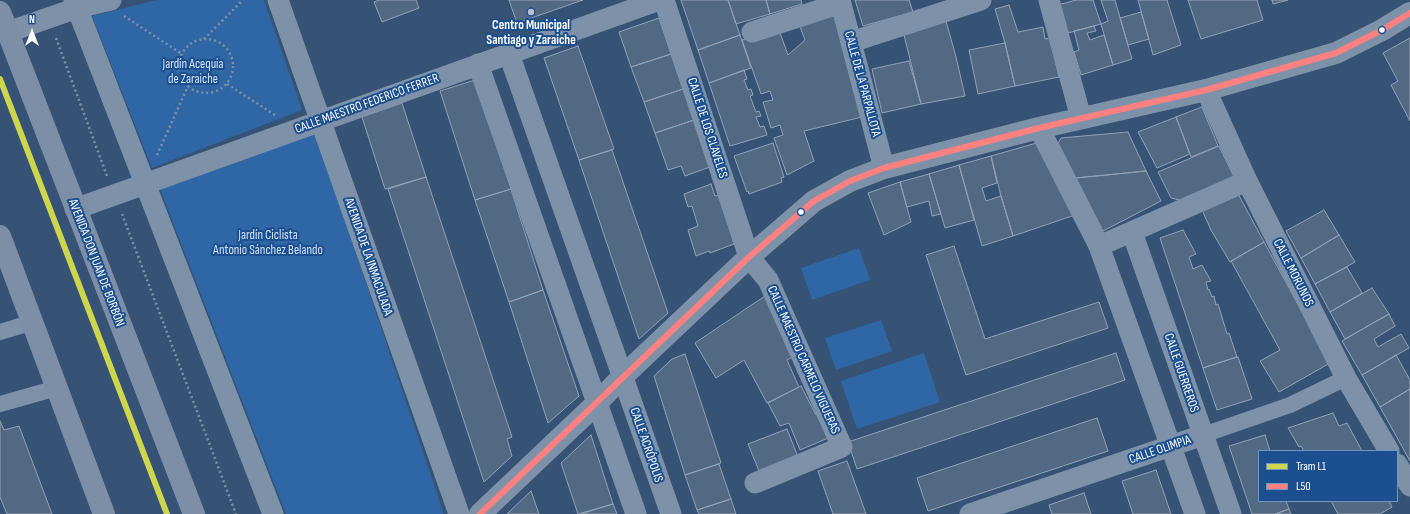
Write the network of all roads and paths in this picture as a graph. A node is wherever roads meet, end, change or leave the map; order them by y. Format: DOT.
graph roads {
  1 [pos="243,0"];
  2 [pos="278,0"];
  3 [pos="659,0"];
  4 [pos="664,0"];
  5 [pos="981,0"];
  6 [pos="1049,0"];
  7 [pos="107,1"];
  8 [pos="840,1"];
  9 [pos="76,4"];
  10 [pos="0,12"];
  11 [pos="1410,13"];
  12 [pos="49,18"];
  13 [pos="8,32"];
  14 [pos="752,32"];
  15 [pos="204,39"];
  16 [pos="851,42"];
  17 [pos="182,54"];
  18 [pos="509,54"];
  19 [pos="478,64"];
  20 [pos="226,84"];
  21 [pos="188,86"];
  22 [pos="1206,90"];
  23 [pos="1081,118"];
  24 [pos="320,121"];
  25 [pos="1039,128"];
  26 [pos="297,129"];
  27 [pos="884,168"];
  28 [pos="1247,181"];
  29 [pos="145,184"];
  30 [pos="114,195"];
  31 [pos="75,209"];
  32 [pos="1132,232"];
  33 [pos="0,236"];
  34 [pos="1099,246"];
  35 [pos="749,257"];
  36 [pos="33,322"];
  37 [pos="0,332"];
  38 [pos="622,377"];
  39 [pos="1346,378"];
  40 [pos="57,388"];
  41 [pos="597,403"];
  42 [pos="0,404"];
  43 [pos="1203,435"];
  44 [pos="1171,446"];
  45 [pos="1388,450"];
  46 [pos="1398,466"];
  47 [pos="755,483"];
  48 [pos="1410,486"];
  49 [pos="1022,506"];
  50 [pos="104,514"];
  51 [pos="194,514"];
  52 [pos="236,514"];
  53 [pos="273,514"];
  54 [pos="459,514"];
  55 [pos="480,514"];
  56 [pos="636,514"];
  57 [pos="670,514"];
  58 [pos="970,514"];
  59 [pos="1195,514"];
  60 [pos="1231,514"];
  1 -- 15 [label="path"];
  2 -- 24 [label="street, AVENIDA DE LA INMACULADA"];
  3 -- 18 [label="street, CALLE MAESTRO FEDERICO FERRER"];
  4 -- 35 [label="street, CALLE DE LOS CLAVELES"];
  5 -- 16 [label="street"];
  6 -- 23 [label="street"];
  7 -- 9 [label="street"];
  7 -- 17 [label="path"];
  8 -- 14 [label="street"];
  8 -- 16 [label="street, CALLE DE LA PARPALLOTA"];
  9 -- 12 [label="street"];
  9 -- 29 [label="street"];
  10 -- 13 [label="main road, AVENIDA DON JUAN DE BORBÓN"];
  11 -- 22 [label="street"];
  12 -- 13 [label="street"];
  12 -- 30 [label="path"];
  13 -- 31 [label="main road, AVENIDA DON JUAN DE BORBÓN"];
  15 -- 17 [label="path"];
  15 -- 20 [label="path"];
  16 -- 27 [label="street, CALLE DE LA PARPALLOTA"];
  17 -- 21 [label="path"];
  18 -- 19 [label="street, CALLE MAESTRO FEDERICO FERRER"];
  18 -- 38 [label="street, CALLE ACRÓPOLIS"];
  19 -- 24 [label="street, CALLE MAESTRO FEDERICO FERRER"];
  19 -- 41 [label="street"];
  20 -- 21 [label="path"];
  20 -- 26 [label="path"];
  21 -- 29 [label="path"];
  22 -- 23 [label="street"];
  22 -- 28 [label="street, CALLE MORUNOS"];
  23 -- 25 [label="street"];
  24 -- 26 [label="street, CALLE MAESTRO FEDERICO FERRER"];
  24 -- 54 [label="street, AVENIDA DE LA INMACULADA"];
  25 -- 27 [label="street"];
  25 -- 34 [label="street"];
  26 -- 29 [label="street, CALLE MAESTRO FEDERICO FERRER"];
  27 -- 35 [label="street"];
  28 -- 32 [label="street"];
  28 -- 39 [label="street, CALLE MORUNOS"];
  29 -- 30 [label="street, CALLE MAESTRO FEDERICO FERRER"];
  29 -- 53 [label="street"];
  30 -- 31 [label="street, CALLE MAESTRO FEDERICO FERRER"];
  30 -- 52 [label="path"];
  31 -- 51 [label="main road, AVENIDA DON JUAN DE BORBÓN"];
  32 -- 34 [label="street"];
  32 -- 43 [label="street, CALLE GUERREROS"];
  33 -- 36 [label="main road"];
  34 -- 44 [label="street"];
  35 -- 38 [label="street"];
  35 -- 47 [label="street, CALLE MAESTRO CARMELO VIGUERAS"];
  36 -- 37 [label="street"];
  36 -- 40 [label="main road"];
  38 -- 41 [label="street"];
  38 -- 57 [label="street, CALLE ACRÓPOLIS"];
  39 -- 43 [label="street, CALLE OLIMPIA"];
  39 -- 45 [label="street, CALLE MORUNOS"];
  40 -- 42 [label="street"];
  40 -- 50 [label="main road"];
  41 -- 55 [label="street"];
  41 -- 56 [label="street"];
  43 -- 44 [label="street, CALLE OLIMPIA"];
  43 -- 60 [label="street, CALLE GUERREROS"];
  44 -- 49 [label="street, CALLE OLIMPIA"];
  44 -- 59 [label="street"];
  46 -- 48 [label="street"];
  49 -- 58 [label="street, CALLE OLIMPIA"];
}
